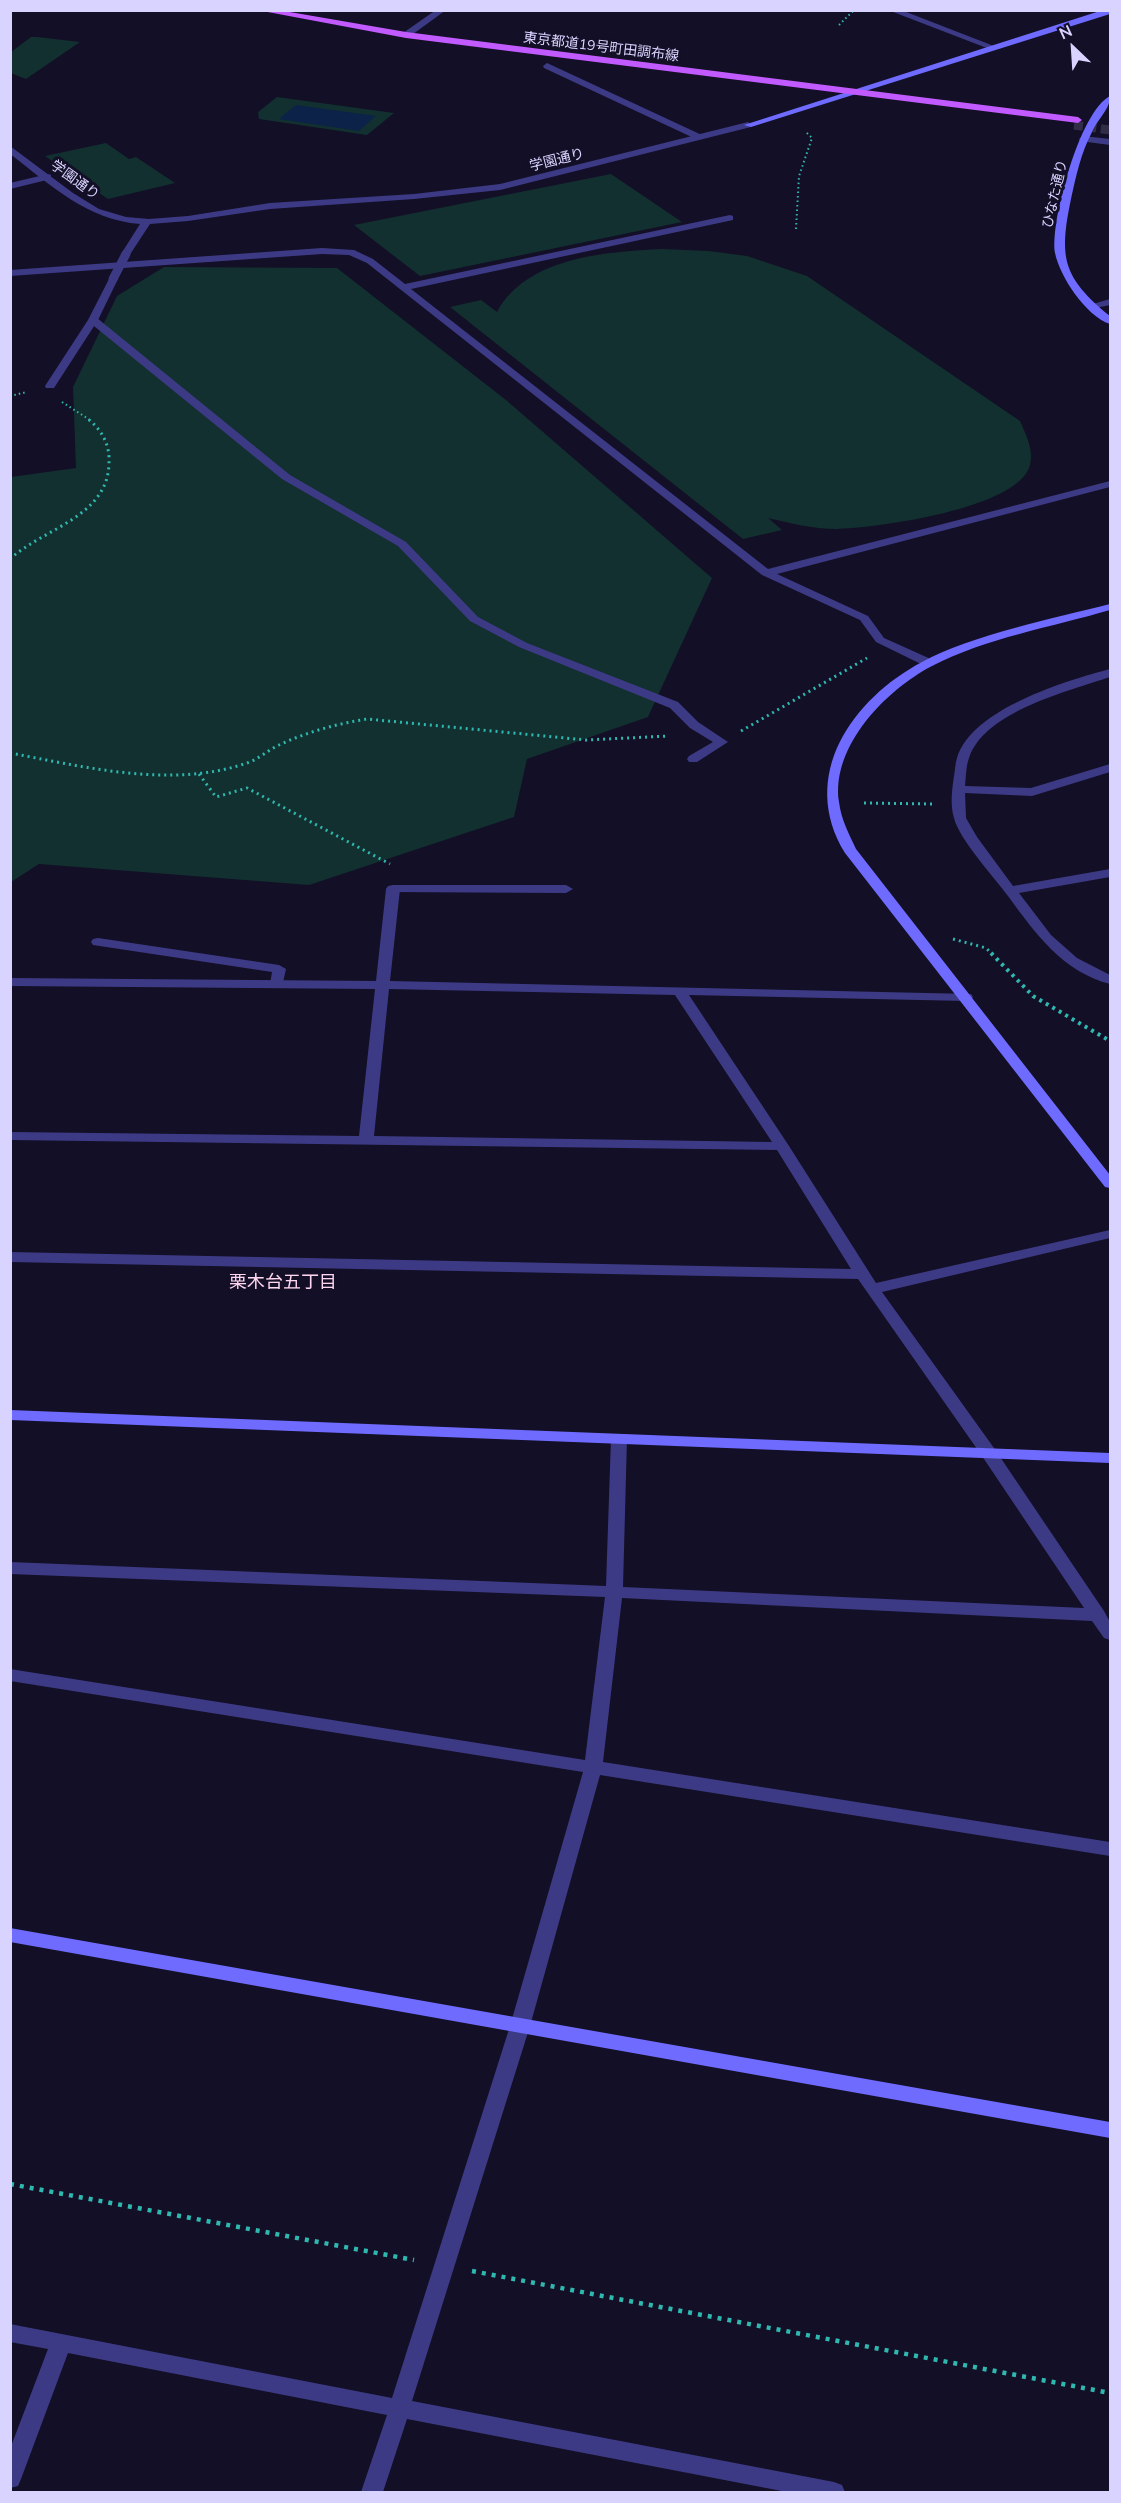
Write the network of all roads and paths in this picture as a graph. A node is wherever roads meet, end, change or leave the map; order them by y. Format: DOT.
graph roads {
  1 [pos="261,10"];
  2 [pos="442,10"];
  3 [pos="854,10"];
  4 [pos="892,10"];
  5 [pos="1110,11"];
  6 [pos="840,23"];
  7 [pos="406,35"];
  8 [pos="995,48"];
  9 [pos="547,66"];
  10 [pos="855,92"];
  11 [pos="1110,99"];
  12 [pos="788,114"];
  13 [pos="1076,123"];
  14 [pos="701,138"];
  15 [pos="1083,139"];
  16 [pos="1110,142"];
  17 [pos="10,149"];
  18 [pos="48,177"];
  19 [pos="10,186"];
  20 [pos="730,218"];
  21 [pos="147,221"];
  22 [pos="796,229"];
  23 [pos="10,273"];
  24 [pos="405,287"];
  25 [pos="1110,302"];
  26 [pos="1091,306"];
  27 [pos="93,320"];
  28 [pos="1110,321"];
  29 [pos="50,386"];
  30 [pos="1110,484"];
  31 [pos="10,560"];
  32 [pos="766,573"];
  33 [pos="1110,608"];
  34 [pos="867,658"];
  35 [pos="929,663"];
  36 [pos="1110,674"];
  37 [pos="717,738"];
  38 [pos="10,753"];
  39 [pos="693,759"];
  40 [pos="1110,768"];
  41 [pos="199,774"];
  42 [pos="958,789"];
  43 [pos="864,803"];
  44 [pos="959,805"];
  45 [pos="1110,873"];
  46 [pos="393,889"];
  47 [pos="566,889"];
  48 [pos="1011,890"];
  49 [pos="954,939"];
  50 [pos="98,942"];
  51 [pos="1110,980"];
  52 [pos="10,982"];
  53 [pos="277,984"];
  54 [pos="382,985"];
  55 [pos="679,991"];
  56 [pos="966,997"];
  57 [pos="1110,1041"];
  58 [pos="10,1136"];
  59 [pos="366,1141"];
  60 [pos="782,1146"];
  61 [pos="1110,1184"];
  62 [pos="1110,1234"];
  63 [pos="10,1257"];
  64 [pos="862,1274"];
  65 [pos="873,1288"];
  66 [pos="10,1415"];
  67 [pos="619,1438"];
  68 [pos="988,1452"];
  69 [pos="1110,1458"];
  70 [pos="10,1568"];
  71 [pos="614,1592"];
  72 [pos="1098,1615"];
  73 [pos="1110,1634"];
  74 [pos="10,1675"];
  75 [pos="593,1769"];
  76 [pos="1110,1849"];
  77 [pos="10,1935"];
  78 [pos="520,2026"];
  79 [pos="1110,2130"];
  80 [pos="10,2184"];
  81 [pos="446,2266"];
  82 [pos="10,2333"];
  83 [pos="61,2343"];
  84 [pos="1110,2392"];
  85 [pos="398,2408"];
  86 [pos="10,2479"];
  87 [pos="372,2493"];
  88 [pos="834,2493"];
  1 -- 7 [label="main road, 東京都道19号町田調布線"];
  2 -- 7 [label="street"];
  3 -- 6 [label="path"];
  4 -- 8 [label="street"];
  5 -- 8 [label="street, 学園通り"];
  7 -- 10 [label="main road, 東京都道19号町田調布線"];
  8 -- 10 [label="street, 学園通り"];
  9 -- 14 [label="street"];
  10 -- 12 [label="street, 学園通り"];
  10 -- 13 [label="main road, 東京都道19号町田調布線"];
  11 -- 15 [label="street, ひなた通り"];
  12 -- 14 [label="street, 学園通り"];
  12 -- 22 [label="path"];
  14 -- 21 [label="street, 学園通り"];
  15 -- 16 [label="street"];
  15 -- 26 [label="street, ひなた通り"];
  17 -- 18 [label="street, 学園通り"];
  18 -- 19 [label="street"];
  18 -- 21 [label="street, 学園通り"];
  20 -- 24 [label="street"];
  21 -- 27 [label="street, bridge"];
  23 -- 24 [label="street"];
  24 -- 32 [label="street"];
  25 -- 26 [label="street"];
  26 -- 28 [label="street, ひなた通り"];
  27 -- 29 [label="street"];
  27 -- 37 [label="street"];
  29 -- 31 [label="path"];
  30 -- 32 [label="street"];
  32 -- 35 [label="street"];
  33 -- 35 [label="street"];
  34 -- 37 [label="path"];
  35 -- 56 [label="street"];
  36 -- 42 [label="street"];
  37 -- 39 [label="street"];
  37 -- 41 [label="path"];
  38 -- 41 [label="path"];
  40 -- 42 [label="street"];
  41 -- 46 [label="path"];
  42 -- 44 [label="street"];
  43 -- 44 [label="path"];
  44 -- 48 [label="street"];
  45 -- 48 [label="street"];
  46 -- 47 [label="street"];
  46 -- 54 [label="street"];
  48 -- 51 [label="street"];
  49 -- 57 [label="path"];
  50 -- 53 [label="street"];
  52 -- 53 [label="street"];
  53 -- 54 [label="street"];
  54 -- 55 [label="street"];
  54 -- 59 [label="street"];
  55 -- 56 [label="street"];
  55 -- 60 [label="street"];
  56 -- 61 [label="street"];
  58 -- 59 [label="street"];
  59 -- 60 [label="street"];
  60 -- 64 [label="street"];
  62 -- 65 [label="street"];
  63 -- 64 [label="street"];
  64 -- 65 [label="street"];
  65 -- 68 [label="street"];
  66 -- 67 [label="street"];
  67 -- 68 [label="street"];
  67 -- 71 [label="street"];
  68 -- 69 [label="street"];
  68 -- 72 [label="street"];
  70 -- 71 [label="street"];
  71 -- 72 [label="street"];
  71 -- 75 [label="street"];
  72 -- 73 [label="street"];
  74 -- 75 [label="street"];
  75 -- 76 [label="street"];
  75 -- 78 [label="street"];
  77 -- 78 [label="street"];
  78 -- 79 [label="street"];
  78 -- 81 [label="street"];
  80 -- 81 [label="path"];
  81 -- 84 [label="path"];
  81 -- 85 [label="street"];
  82 -- 83 [label="street"];
  83 -- 85 [label="street"];
  83 -- 86 [label="street"];
  85 -- 87 [label="street"];
  85 -- 88 [label="street"];
}
